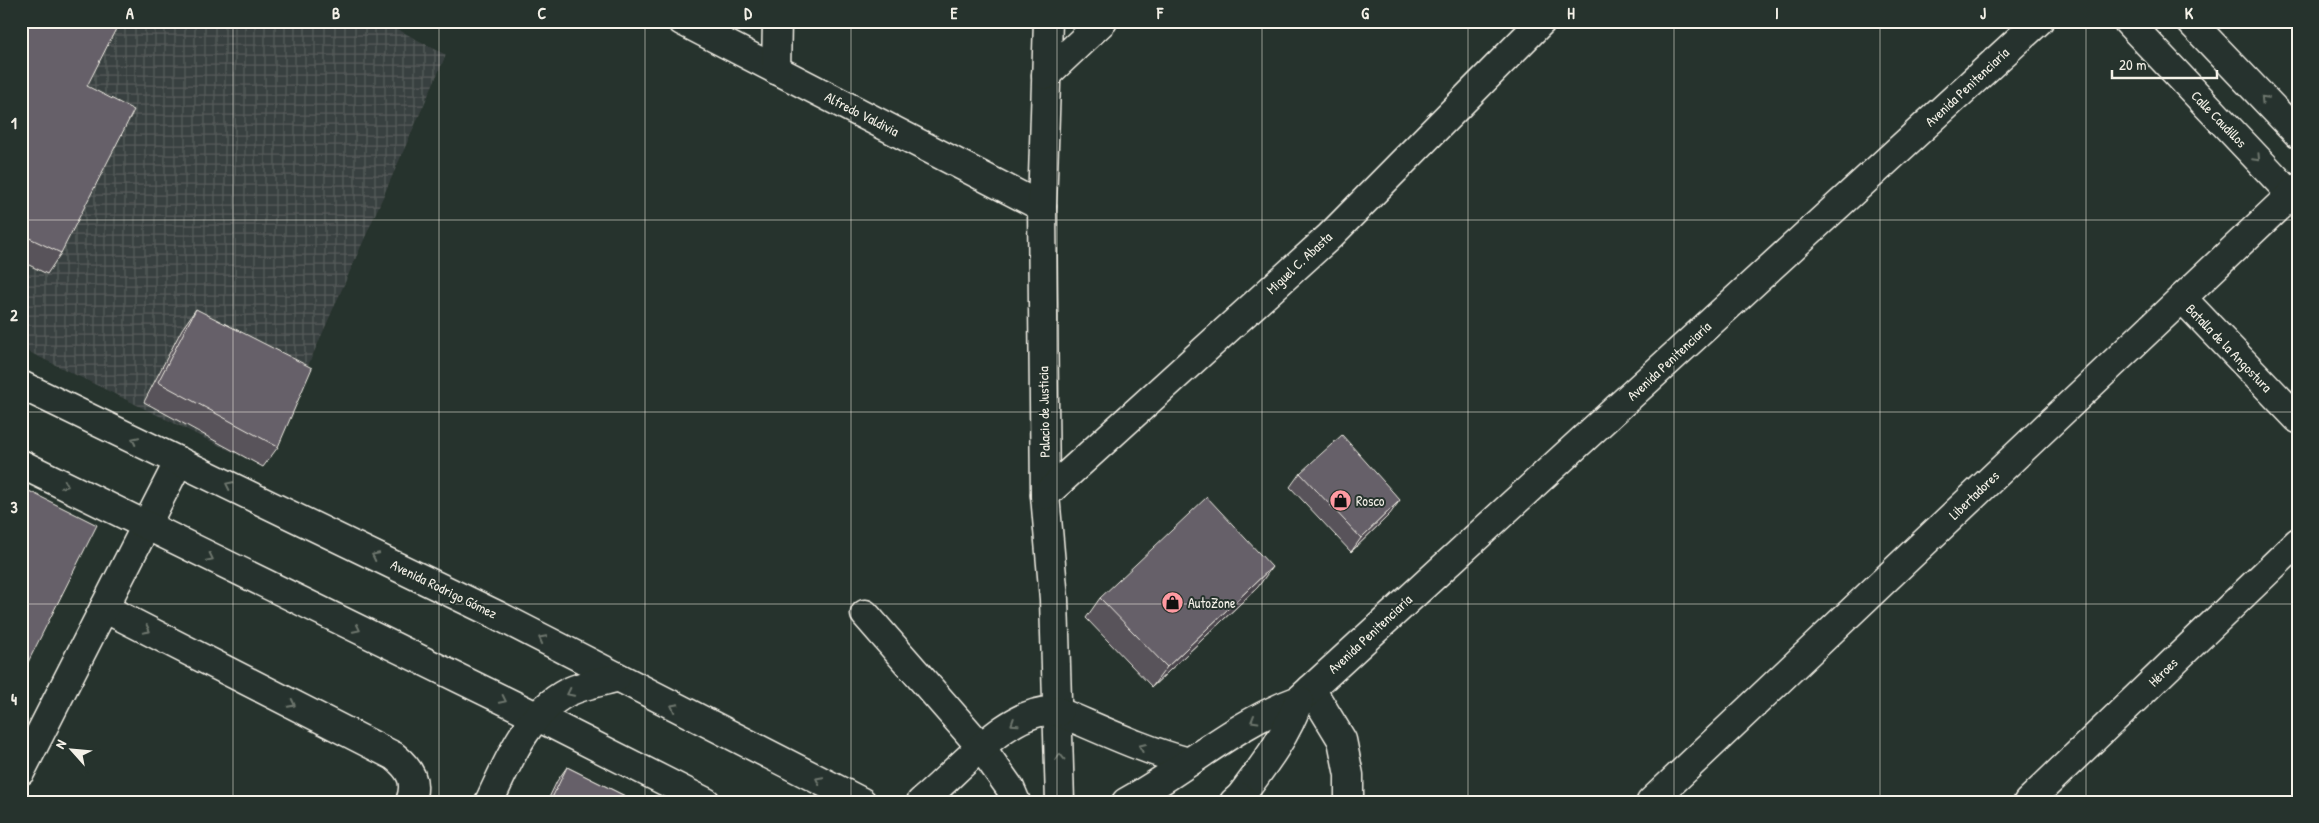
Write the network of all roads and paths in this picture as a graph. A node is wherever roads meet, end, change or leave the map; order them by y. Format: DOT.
graph roads {
  1 [pos="682,21"];
  2 [pos="777,21"];
  3 [pos="1048,21"];
  4 [pos="1103,21"];
  5 [pos="1542,21"];
  6 [pos="2039,21"];
  7 [pos="2126,21"];
  8 [pos="2190,21"];
  9 [pos="776,70"];
  10 [pos="1046,75"];
  11 [pos="2298,134"];
  12 [pos="2294,191"];
  13 [pos="1042,207"];
  14 [pos="2182,298"];
  15 [pos="21,385"];
  16 [pos="2298,419"];
  17 [pos="179,461"];
  18 [pos="21,464"];
  19 [pos="1045,495"];
  20 [pos="146,526"];
  21 [pos="2298,542"];
  22 [pos="104,608"];
  23 [pos="865,614"];
  24 [pos="616,678"];
  25 [pos="1305,694"];
  26 [pos="1059,712"];
  27 [pos="536,716"];
  28 [pos="981,747"];
  29 [pos="1189,762"];
  30 [pos="21,771"];
  31 [pos="1238,800"];
  32 [pos="410,802"];
  33 [pos="489,802"];
  34 [pos="706,802"];
  35 [pos="862,802"];
  36 [pos="921,802"];
  37 [pos="1016,802"];
  38 [pos="1060,802"];
  39 [pos="1126,802"];
  40 [pos="1349,802"];
  41 [pos="1651,802"];
  42 [pos="2028,802"];
  1 -- 9 [label="street, Alfredo Valdivia"];
  2 -- 9 [label="street"];
  3 -- 10 [label="street, Palacio de Justicia"];
  4 -- 10 [label="street"];
  5 -- 19 [label="street, Miguel C. Abasta"];
  6 -- 25 [label="street, Avenida Penitenciaría"];
  7 -- 12 [label="street, Calle Caudillos, one-way"];
  11 -- 8 [label="street, one-way"];
  9 -- 13 [label="street, Alfredo Valdivia"];
  10 -- 13 [label="street, Palacio de Justicia"];
  12 -- 14 [label="street, Libertadores"];
  13 -- 19 [label="street, Palacio de Justicia"];
  14 -- 16 [label="street, Batalla de la Angostura"];
  14 -- 41 [label="street, Libertadores"];
  17 -- 15 [label="street, Avenida Rodrigo Gómez, one-way"];
  17 -- 20 [label="street"];
  24 -- 17 [label="street, Avenida Rodrigo Gómez, one-way"];
  18 -- 20 [label="street, one-way"];
  19 -- 26 [label="street, Palacio de Justicia"];
  20 -- 22 [label="street"];
  20 -- 27 [label="street, one-way"];
  21 -- 42 [label="street, Héroes"];
  22 -- 30 [label="street"];
  22 -- 32 [label="street, one-way"];
  23 -- 28 [label="street"];
  24 -- 27 [label="street, one-way"];
  35 -- 24 [label="street, Avenida Rodrigo Gómez, one-way"];
  25 -- 29 [label="street, Avenida Penitenciaría, one-way"];
  25 -- 31 [label="street, Avenida Penitenciaría"];
  25 -- 40 [label="street"];
  26 -- 28 [label="street, one-way"];
  29 -- 26 [label="street, one-way"];
  38 -- 26 [label="street, Palacio de Justicia, one-way"];
  27 -- 33 [label="street"];
  27 -- 34 [label="street"];
  28 -- 36 [label="street"];
  28 -- 37 [label="street"];
  29 -- 39 [label="street, Avenida Penitenciaría"];
}
